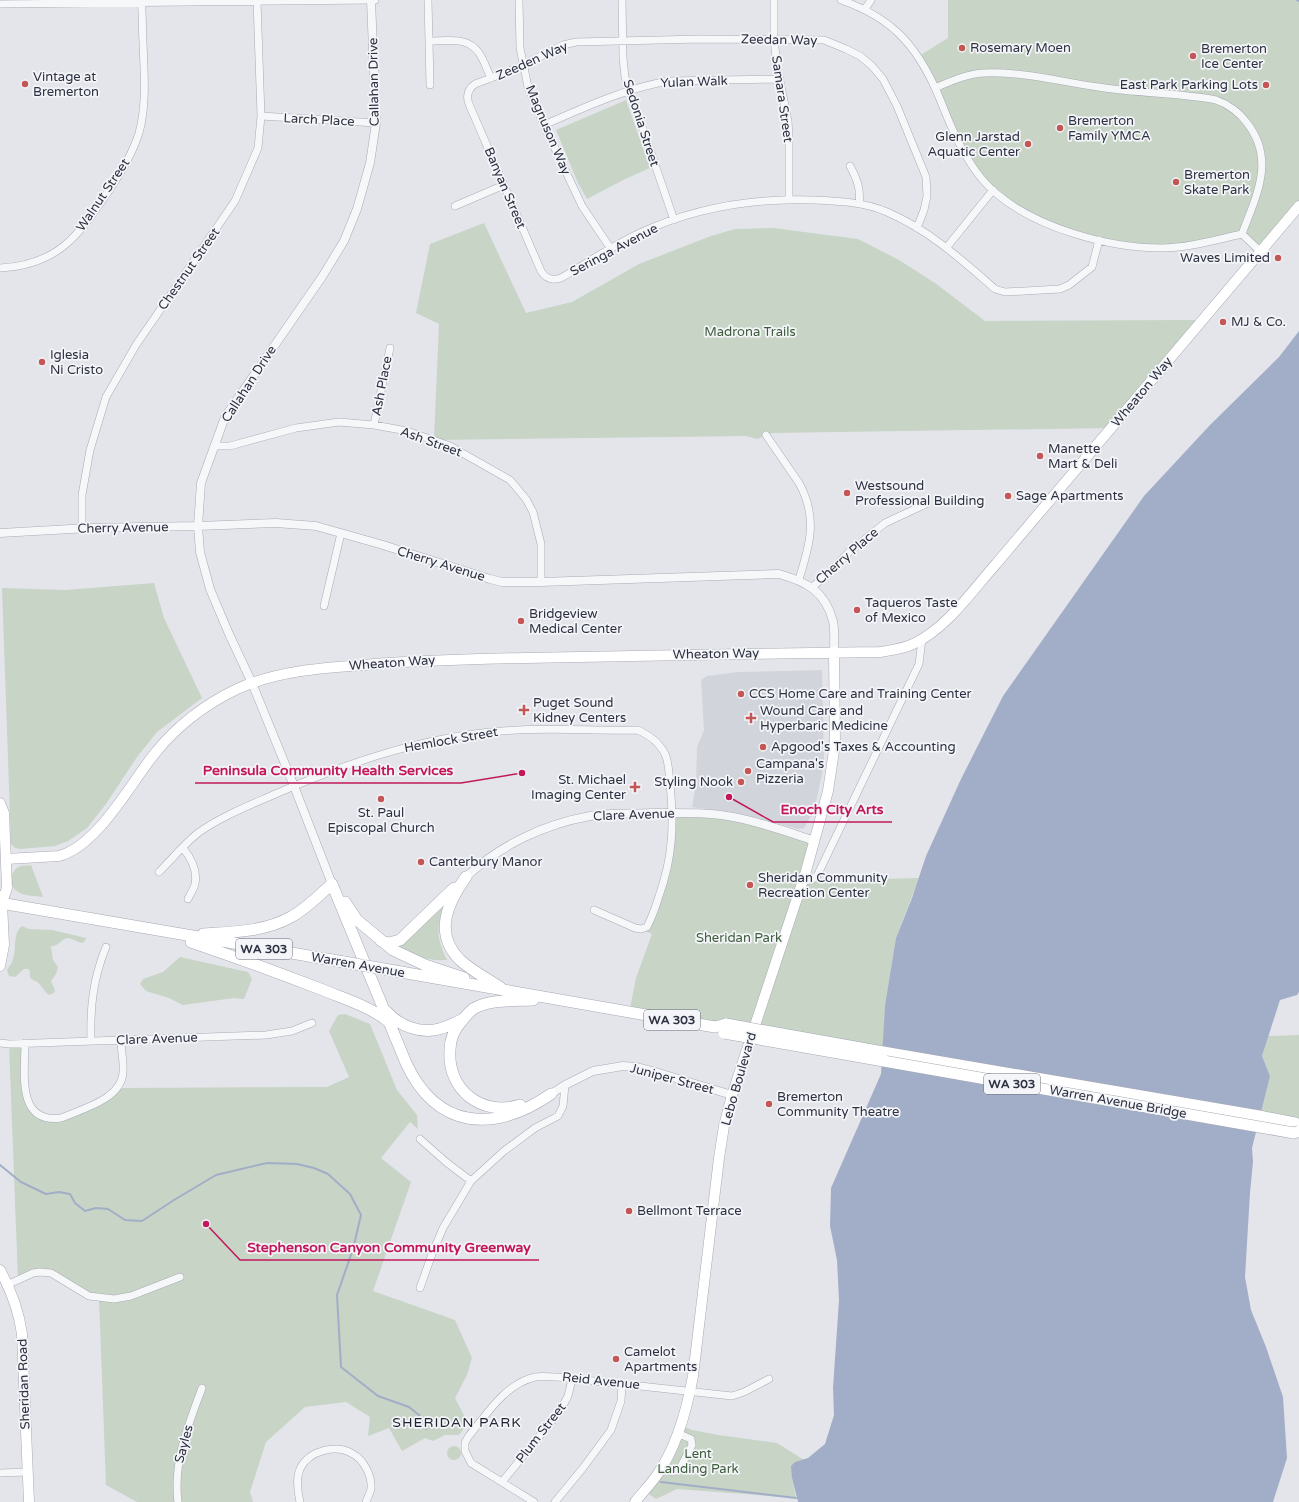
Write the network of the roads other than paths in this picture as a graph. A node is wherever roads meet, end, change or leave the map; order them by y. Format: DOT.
graph roads {
  1 [pos="371,0"];
  2 [pos="375,0"];
  3 [pos="428,0"];
  4 [pos="519,0"];
  5 [pos="622,0"];
  6 [pos="774,0"];
  7 [pos="841,0"];
  8 [pos="871,0"];
  9 [pos="142,1"];
  10 [pos="257,1"];
  11 [pos="0,4"];
  12 [pos="865,9"];
  13 [pos="774,39"];
  14 [pos="623,41"];
  15 [pos="429,42"];
  16 [pos="523,64"];
  17 [pos="491,78"];
  18 [pos="779,79"];
  19 [pos="430,85"];
  20 [pos="935,88"];
  21 [pos="630,90"];
  22 [pos="469,92"];
  23 [pos="261,116"];
  24 [pos="376,123"];
  25 [pos="544,125"];
  26 [pos="850,166"];
  27 [pos="504,186"];
  28 [pos="993,190"];
  29 [pos="789,199"];
  30 [pos="858,204"];
  31 [pos="455,206"];
  32 [pos="1299,206"];
  33 [pos="674,220"];
  34 [pos="917,228"];
  35 [pos="1242,234"];
  36 [pos="1099,240"];
  37 [pos="947,247"];
  38 [pos="611,249"];
  39 [pos="1261,252"];
  40 [pos="0,268"];
  41 [pos="551,279"];
  42 [pos="390,348"];
  43 [pos="374,425"];
  44 [pos="766,435"];
  45 [pos="214,446"];
  46 [pos="926,504"];
  47 [pos="198,526"];
  48 [pos="82,529"];
  49 [pos="0,533"];
  50 [pos="341,533"];
  51 [pos="799,579"];
  52 [pos="541,582"];
  53 [pos="812,587"];
  54 [pos="324,606"];
  55 [pos="922,639"];
  56 [pos="834,652"];
  57 [pos="252,683"];
  58 [pos="294,786"];
  59 [pos="0,803"];
  60 [pos="673,813"];
  61 [pos="815,841"];
  62 [pos="183,848"];
  63 [pos="6,859"];
  64 [pos="159,872"];
  65 [pos="466,876"];
  66 [pos="803,881"];
  67 [pos="332,884"];
  68 [pos="188,899"];
  69 [pos="1,900"];
  70 [pos="594,910"];
  71 [pos="154,929"];
  72 [pos="185,935"];
  73 [pos="381,941"];
  74 [pos="106,947"];
  75 [pos="0,966"];
  76 [pos="505,990"];
  77 [pos="549,999"];
  78 [pos="383,1007"];
  79 [pos="463,1019"];
  80 [pos="312,1022"];
  81 [pos="390,1024"];
  82 [pos="725,1029"];
  83 [pos="91,1041"];
  84 [pos="121,1041"];
  85 [pos="0,1043"];
  86 [pos="25,1043"];
  87 [pos="565,1085"];
  88 [pos="550,1094"];
  89 [pos="732,1095"];
  90 [pos="1299,1125"];
  91 [pos="1299,1131"];
  92 [pos="420,1139"];
  93 [pos="471,1181"];
  94 [pos="0,1270"];
  95 [pos="180,1277"];
  96 [pos="7,1285"];
  97 [pos="420,1288"];
  98 [pos="769,1378"];
  99 [pos="572,1379"];
  100 [pos="622,1384"];
  101 [pos="202,1388"];
  102 [pos="690,1390"];
  103 [pos="677,1433"];
  104 [pos="662,1466"];
  105 [pos="27,1472"];
  106 [pos="0,1473"];
  107 [pos="502,1482"];
  108 [pos="29,1502"];
  109 [pos="178,1502"];
  110 [pos="300,1502"];
  111 [pos="366,1502"];
  112 [pos="534,1502"];
  113 [pos="555,1502"];
  114 [pos="635,1502"];
  1 -- 2 [label="street"];
  1 -- 10 [label="street"];
  1 -- 24 [label="street, Callahan Drive"];
  3 -- 15 [label="street"];
  4 -- 16 [label="street, Magnuson Way"];
  5 -- 14 [label="street, Sedonia Street"];
  6 -- 13 [label="street, Samara Street"];
  7 -- 12 [label="street"];
  8 -- 12 [label="street"];
  9 -- 10 [label="street"];
  9 -- 11 [label="street"];
  9 -- 40 [label="street, Walnut Street"];
  10 -- 23 [label="street, Chestnut Street"];
  12 -- 20 [label="street"];
  13 -- 14 [label="street, Zeedan Way"];
  13 -- 18 [label="street, Samara Street"];
  13 -- 34 [label="street, Zeedan Way"];
  14 -- 16 [label="street, Zeeden Way"];
  14 -- 21 [label="street, Sedonia Street"];
  15 -- 17 [label="street"];
  15 -- 19 [label="street"];
  16 -- 17 [label="street, Zeeden Way"];
  16 -- 25 [label="street, Magnuson Way"];
  17 -- 22 [label="street, Zeeden Way"];
  18 -- 21 [label="street, Yulan Walk"];
  18 -- 29 [label="street, Samara Street"];
  20 -- 28 [label="street"];
  20 -- 35 [label="street"];
  21 -- 25 [label="street, Yulan Walk"];
  21 -- 33 [label="street, Sedonia Street"];
  22 -- 27 [label="street, Banyan Street"];
  23 -- 24 [label="street, Larch Place"];
  23 -- 48 [label="street, Chestnut Street"];
  24 -- 45 [label="street, Callahan Drive"];
  25 -- 38 [label="street, Magnuson Way"];
  26 -- 30 [label="street"];
  27 -- 31 [label="street"];
  27 -- 41 [label="street, Banyan Street"];
  28 -- 36 [label="street"];
  28 -- 37 [label="street"];
  29 -- 30 [label="street, Seringa Avenue"];
  29 -- 33 [label="street, Seringa Avenue"];
  30 -- 34 [label="street, Seringa Avenue"];
  32 -- 39 [label="main road, Wheaton Way"];
  33 -- 38 [label="street, Seringa Avenue"];
  34 -- 37 [label="street, Seringa Avenue"];
  35 -- 36 [label="street"];
  35 -- 39 [label="street"];
  36 -- 37 [label="street, Seringa Avenue"];
  38 -- 41 [label="street, Seringa Avenue"];
  39 -- 55 [label="main road, Wheaton Way"];
  42 -- 43 [label="street, Ash Place"];
  43 -- 45 [label="street, Ash Street"];
  43 -- 52 [label="street, Ash Street"];
  44 -- 51 [label="street"];
  45 -- 47 [label="street, Callahan Drive"];
  46 -- 53 [label="street, Cherry Place"];
  47 -- 48 [label="street, Cherry Avenue"];
  47 -- 50 [label="street, Cherry Avenue"];
  47 -- 57 [label="street, Callahan Drive"];
  48 -- 49 [label="street, Cherry Avenue"];
  50 -- 52 [label="street, Cherry Avenue"];
  50 -- 54 [label="street"];
  51 -- 52 [label="street, Cherry Avenue"];
  51 -- 53 [label="street, Cherry Avenue"];
  53 -- 56 [label="street, Cherry Avenue"];
  55 -- 56 [label="main road, Wheaton Way"];
  55 -- 66 [label="street"];
  56 -- 57 [label="main road, Wheaton Way"];
  56 -- 61 [label="main road, Lebo Boulevard"];
  57 -- 58 [label="street, Callahan Drive"];
  57 -- 63 [label="main road, Wheaton Way"];
  58 -- 60 [label="street, Hemlock Street"];
  58 -- 62 [label="street, Hemlock Street"];
  58 -- 67 [label="street, Callahan Drive"];
  59 -- 63 [label="main road"];
  60 -- 61 [label="street, Clare Avenue"];
  60 -- 65 [label="street, Clare Avenue"];
  60 -- 70 [label="street"];
  61 -- 66 [label="main road, Lebo Boulevard"];
  62 -- 64 [label="street, Hemlock Street"];
  62 -- 68 [label="street"];
  63 -- 69 [label="main road"];
  65 -- 73 [label="main road"];
  65 -- 76 [label="main road"];
  66 -- 89 [label="main road, Lebo Boulevard"];
  67 -- 72 [label="main road"];
  67 -- 73 [label="main road"];
  67 -- 78 [label="main road"];
  69 -- 71 [label="main road, Warren Avenue / WA 303"];
  69 -- 75 [label="main road"];
  71 -- 72 [label="main road, Warren Avenue / WA 303"];
  71 -- 81 [label="main road"];
  72 -- 76 [label="main road, Warren Avenue / WA 303, bridge"];
  73 -- 76 [label="main road"];
  74 -- 83 [label="street"];
  76 -- 77 [label="main road, Warren Avenue / WA 303"];
  77 -- 79 [label="main road"];
  77 -- 82 [label="main road, Warren Avenue / WA 303"];
  78 -- 79 [label="main road"];
  78 -- 81 [label="main road"];
  79 -- 88 [label="main road"];
  80 -- 84 [label="street, Clare Avenue"];
  81 -- 88 [label="main road"];
  82 -- 90 [label="main road, Warren Avenue Bridge / WA 303, bridge"];
  82 -- 91 [label="main road, Warren Avenue Bridge / WA 303, bridge"];
  83 -- 84 [label="street, Clare Avenue"];
  83 -- 86 [label="street, Clare Avenue"];
  84 -- 86 [label="street"];
  85 -- 86 [label="street, Clare Avenue"];
  87 -- 88 [label="street"];
  87 -- 89 [label="street, Juniper Street"];
  87 -- 93 [label="street"];
  89 -- 102 [label="main road, Lebo Boulevard"];
  92 -- 93 [label="street"];
  93 -- 97 [label="street"];
  94 -- 96 [label="main road, Sheridan Road"];
  95 -- 96 [label="street"];
  96 -- 105 [label="main road, Sheridan Road"];
  98 -- 102 [label="street, Reid Avenue"];
  99 -- 100 [label="street, Reid Avenue"];
  99 -- 107 [label="street, Plum Street"];
  99 -- 107 [label="street, Reid Avenue"];
  100 -- 102 [label="street, Reid Avenue"];
  100 -- 113 [label="street"];
  101 -- 109 [label="street, Sayles"];
  102 -- 103 [label="main road, Lebo Boulevard"];
  103 -- 104 [label="main road, Lebo Boulevard"];
  103 -- 104 [label="street"];
  104 -- 114 [label="main road, Lebo Boulevard"];
  105 -- 106 [label="street"];
  105 -- 108 [label="main road, Sheridan Road"];
  107 -- 112 [label="street"];
  110 -- 111 [label="street"];
}
